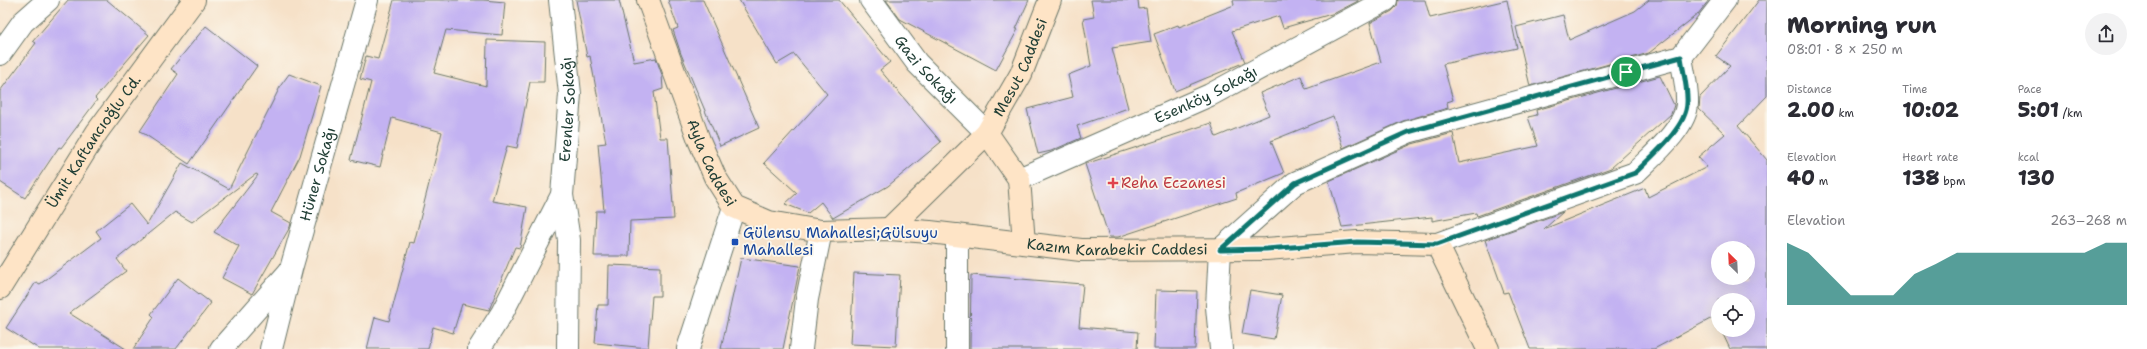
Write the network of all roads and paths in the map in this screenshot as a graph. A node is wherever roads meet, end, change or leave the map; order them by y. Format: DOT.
graph roads {
  1 [pos="48,0"];
  2 [pos="194,0"];
  3 [pos="367,0"];
  4 [pos="560,0"];
  5 [pos="648,0"];
  6 [pos="871,0"];
  7 [pos="1050,0"];
  8 [pos="1386,0"];
  9 [pos="1725,0"];
  10 [pos="0,54"];
  11 [pos="1681,57"];
  12 [pos="987,133"];
  13 [pos="1019,179"];
  14 [pos="562,195"];
  15 [pos="734,207"];
  16 [pos="889,229"];
  17 [pos="821,230"];
  18 [pos="958,235"];
  19 [pos="1024,243"];
  20 [pos="1437,244"];
  21 [pos="1220,250"];
  22 [pos="291,269"];
  23 [pos="0,288"];
  24 [pos="221,349"];
  25 [pos="272,349"];
  26 [pos="479,349"];
  27 [pos="568,349"];
  28 [pos="688,349"];
  29 [pos="801,349"];
  30 [pos="957,349"];
  31 [pos="1221,349"];
  32 [pos="1488,349"];
  1 -- 10 [label="street"];
  2 -- 23 [label="street, Ümit Kaftancıoğlu Cd."];
  3 -- 22 [label="street, Hüner Sokağı"];
  4 -- 14 [label="street, Erenler Sokağı"];
  5 -- 15 [label="street, Ayla Caddesi"];
  6 -- 12 [label="street, Gazi Sokağı"];
  7 -- 12 [label="street, Mesut Caddesi"];
  8 -- 13 [label="street, Esenköy Sokağı"];
  9 -- 11 [label="street"];
  11 -- 20 [label="street"];
  11 -- 21 [label="street"];
  12 -- 13 [label="street"];
  12 -- 16 [label="street, Mesut Caddesi"];
  13 -- 19 [label="street"];
  14 -- 26 [label="street, Erenler Sokağı"];
  14 -- 27 [label="street, Erenler Sokağı"];
  15 -- 17 [label="street, Kazım Karabekir Caddesi"];
  15 -- 28 [label="street, Ayla Caddesi"];
  16 -- 17 [label="street, Kazım Karabekir Caddesi"];
  16 -- 18 [label="street, Kazım Karabekir Caddesi"];
  17 -- 29 [label="street"];
  18 -- 19 [label="street, Kazım Karabekir Caddesi"];
  18 -- 30 [label="street"];
  19 -- 21 [label="street, Kazım Karabekir Caddesi"];
  20 -- 21 [label="street, Kazım Karabekir Caddesi"];
  20 -- 32 [label="street"];
  21 -- 31 [label="street"];
  22 -- 24 [label="street"];
  22 -- 25 [label="street, Hüner Sokağı"];
}
